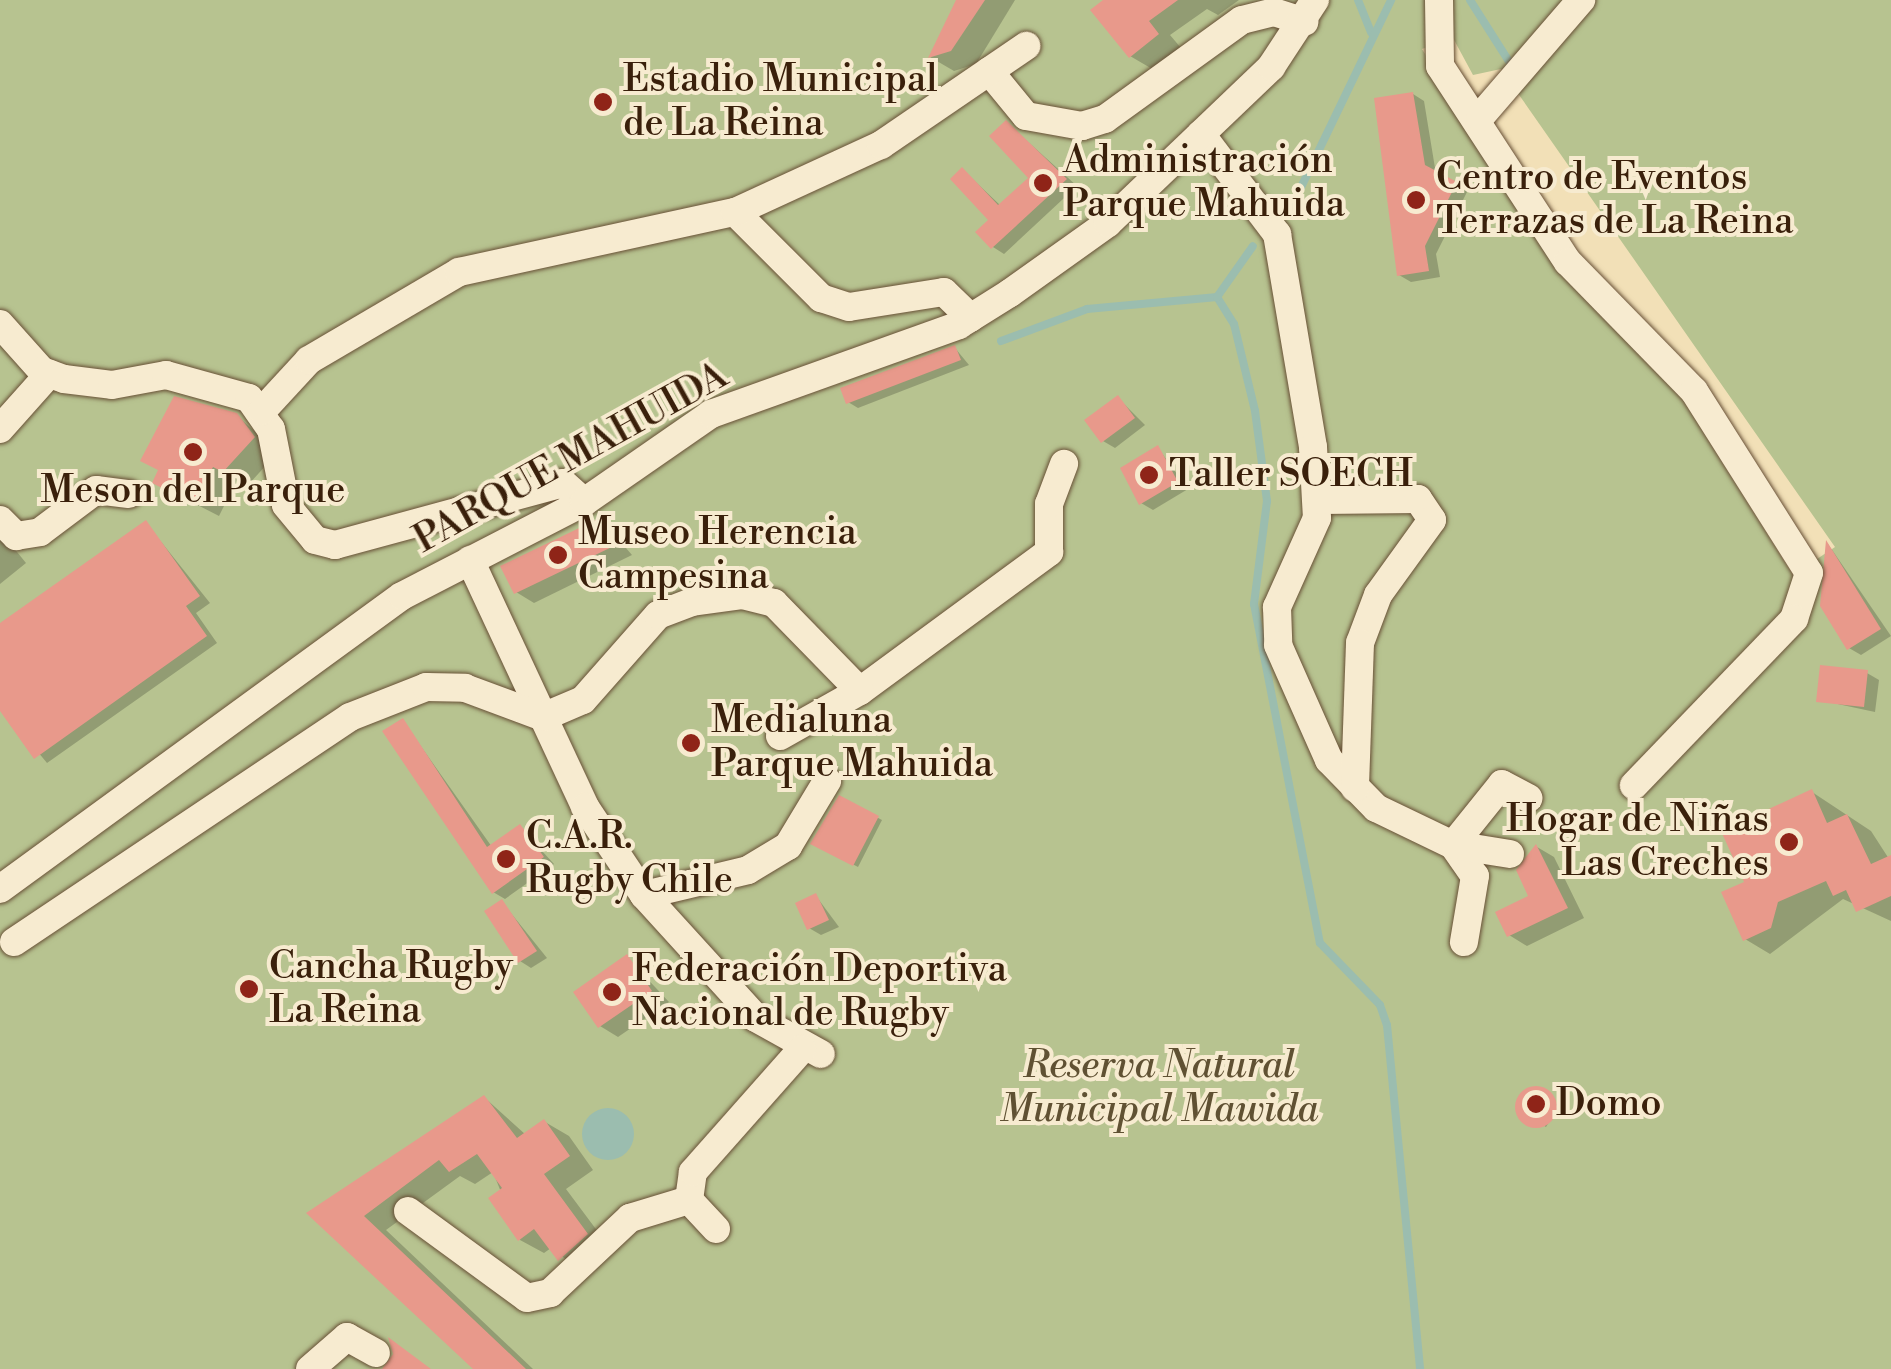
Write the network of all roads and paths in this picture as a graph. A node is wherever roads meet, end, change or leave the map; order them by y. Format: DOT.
graph roads {
  1 [pos="1439,0"];
  2 [pos="1581,0"];
  3 [pos="1309,11"];
  4 [pos="1026,46"];
  5 [pos="988,71"];
  6 [pos="1480,117"];
  7 [pos="1201,134"];
  8 [pos="735,212"];
  9 [pos="970,318"];
  10 [pos="0,324"];
  11 [pos="50,374"];
  12 [pos="262,411"];
  13 [pos="0,429"];
  14 [pos="1064,464"];
  15 [pos="130,494"];
  16 [pos="1320,500"];
  17 [pos="584,502"];
  18 [pos="0,520"];
  19 [pos="470,560"];
  20 [pos="860,691"];
  21 [pos="544,717"];
  22 [pos="780,736"];
  23 [pos="827,781"];
  24 [pos="1634,785"];
  25 [pos="1355,788"];
  26 [pos="1528,798"];
  27 [pos="1452,844"];
  28 [pos="1510,854"];
  29 [pos="0,889"];
  30 [pos="644,896"];
  31 [pos="14,942"];
  32 [pos="1464,942"];
  33 [pos="688,1200"];
  34 [pos="408,1210"];
  35 [pos="716,1229"];
  36 [pos="376,1354"];
  37 [pos="310,1369"];
  1 -- 6 [label="street"];
  2 -- 6 [label="street"];
  3 -- 5 [label="street"];
  3 -- 7 [label="street, PARQUE MAHUIDA"];
  4 -- 5 [label="street"];
  5 -- 8 [label="street"];
  6 -- 24 [label="street"];
  7 -- 9 [label="street, PARQUE MAHUIDA"];
  7 -- 16 [label="street"];
  8 -- 9 [label="street"];
  8 -- 12 [label="street"];
  9 -- 17 [label="street, PARQUE MAHUIDA"];
  10 -- 11 [label="street"];
  11 -- 12 [label="street"];
  11 -- 13 [label="street"];
  12 -- 17 [label="street"];
  14 -- 20 [label="street"];
  15 -- 18 [label="street"];
  16 -- 25 [label="street"];
  16 -- 25 [label="street"];
  17 -- 19 [label="street, PARQUE MAHUIDA"];
  19 -- 21 [label="street"];
  19 -- 29 [label="street, PARQUE MAHUIDA"];
  20 -- 21 [label="street"];
  20 -- 22 [label="street"];
  21 -- 30 [label="street"];
  21 -- 31 [label="street"];
  23 -- 30 [label="street"];
  25 -- 27 [label="street"];
  26 -- 27 [label="street"];
  27 -- 28 [label="street"];
  27 -- 32 [label="street"];
  30 -- 33 [label="street"];
  33 -- 34 [label="street"];
  33 -- 35 [label="street"];
  36 -- 37 [label="street"];
}
